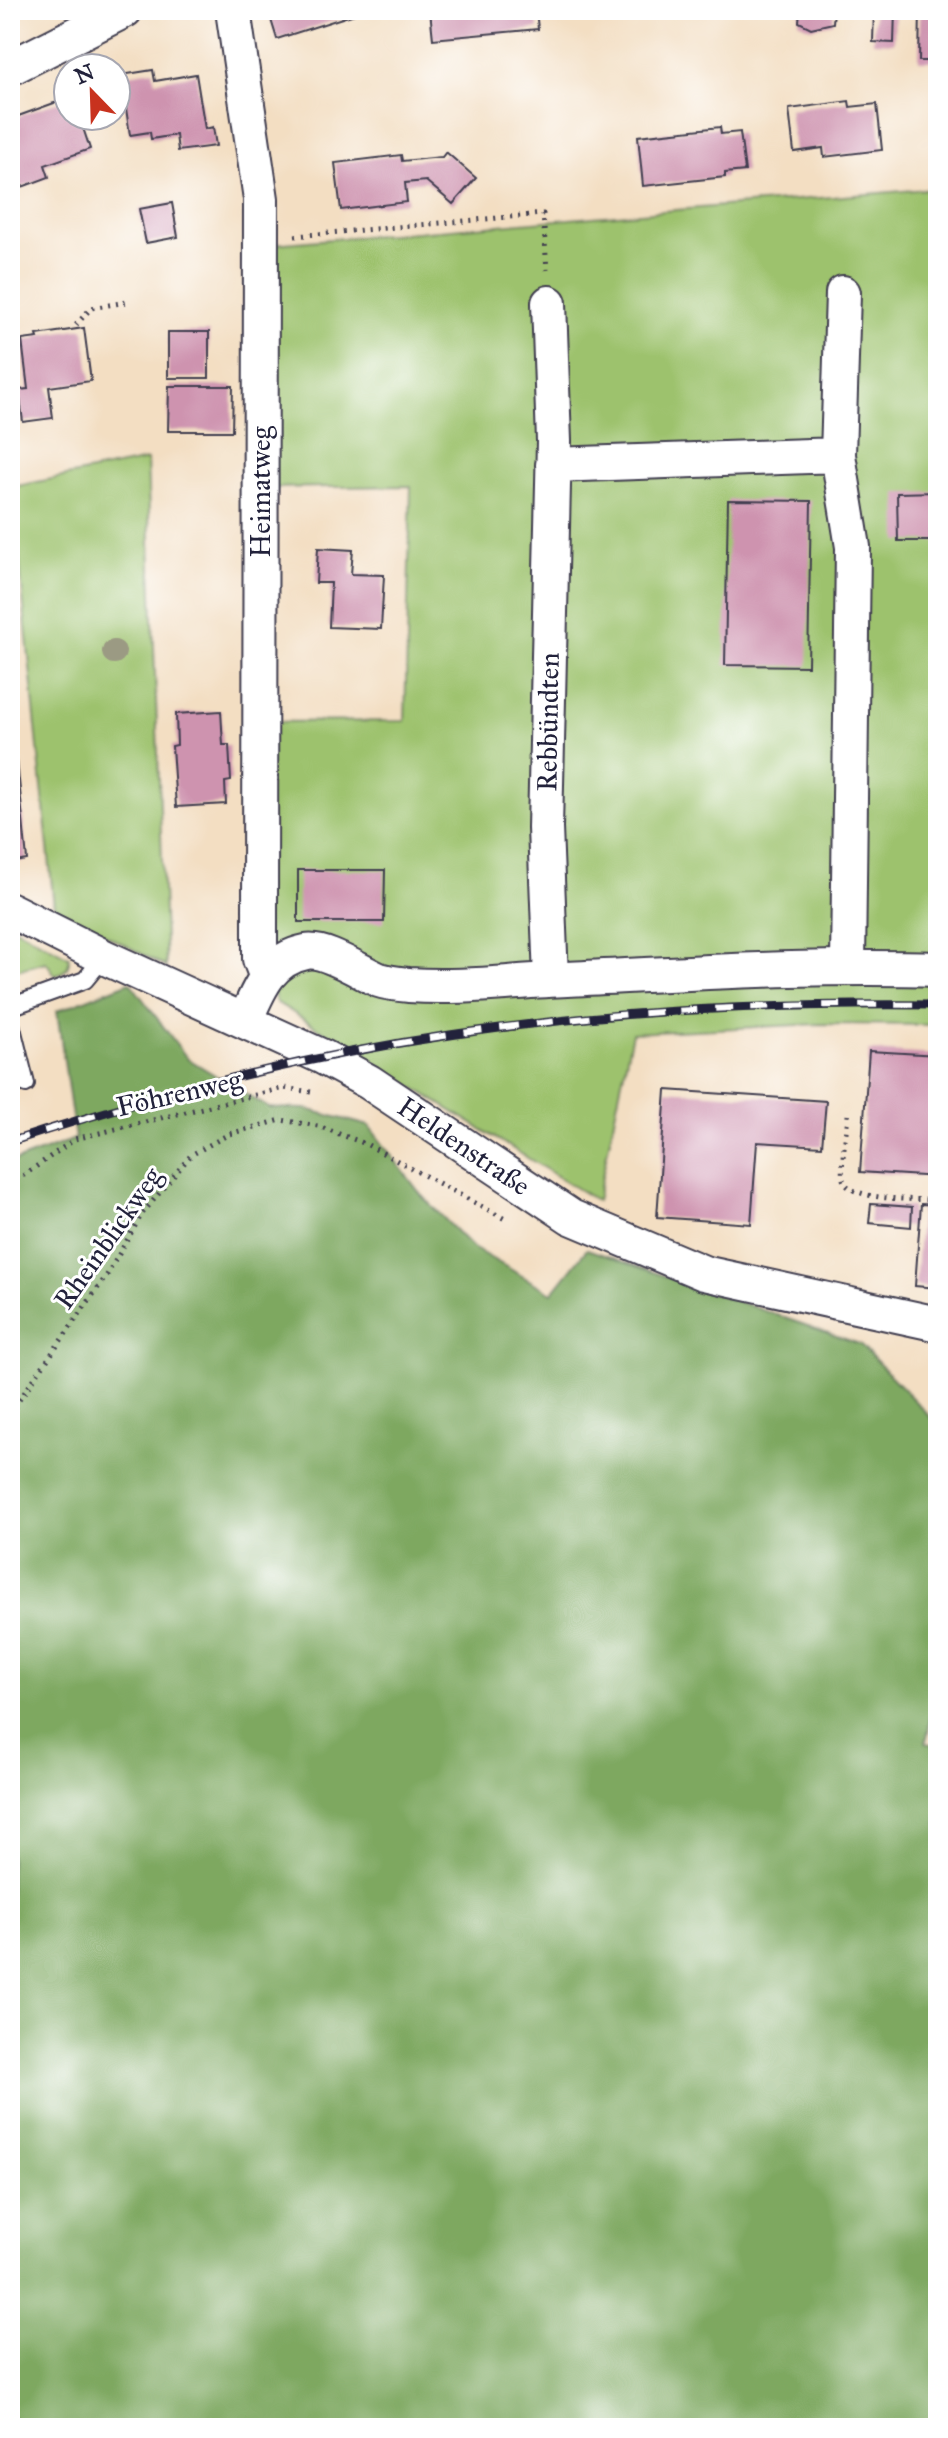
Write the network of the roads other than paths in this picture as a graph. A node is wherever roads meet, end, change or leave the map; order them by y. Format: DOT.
graph roads {
  1 [pos="125,10"];
  2 [pos="233,10"];
  3 [pos="10,68"];
  4 [pos="843,293"];
  5 [pos="549,303"];
  6 [pos="838,455"];
  7 [pos="553,465"];
  8 [pos="10,910"];
  9 [pos="104,957"];
  10 [pos="848,966"];
  11 [pos="938,969"];
  12 [pos="266,975"];
  13 [pos="551,979"];
  14 [pos="10,1007"];
  15 [pos="10,1020"];
  16 [pos="245,1021"];
  17 [pos="26,1084"];
  18 [pos="938,1324"];
  1 -- 3 [label="street"];
  2 -- 12 [label="street, Heimatweg"];
  4 -- 6 [label="street"];
  5 -- 7 [label="street, Rebbündten"];
  6 -- 7 [label="street"];
  6 -- 10 [label="street"];
  7 -- 13 [label="street, Rebbündten"];
  8 -- 9 [label="street, Heldenstraße"];
  9 -- 14 [label="lane"];
  9 -- 16 [label="street, Heldenstraße"];
  10 -- 11 [label="street"];
  10 -- 13 [label="street"];
  12 -- 13 [label="street"];
  12 -- 16 [label="street"];
  15 -- 17 [label="lane"];
  16 -- 18 [label="street, Heldenstraße"];
}
